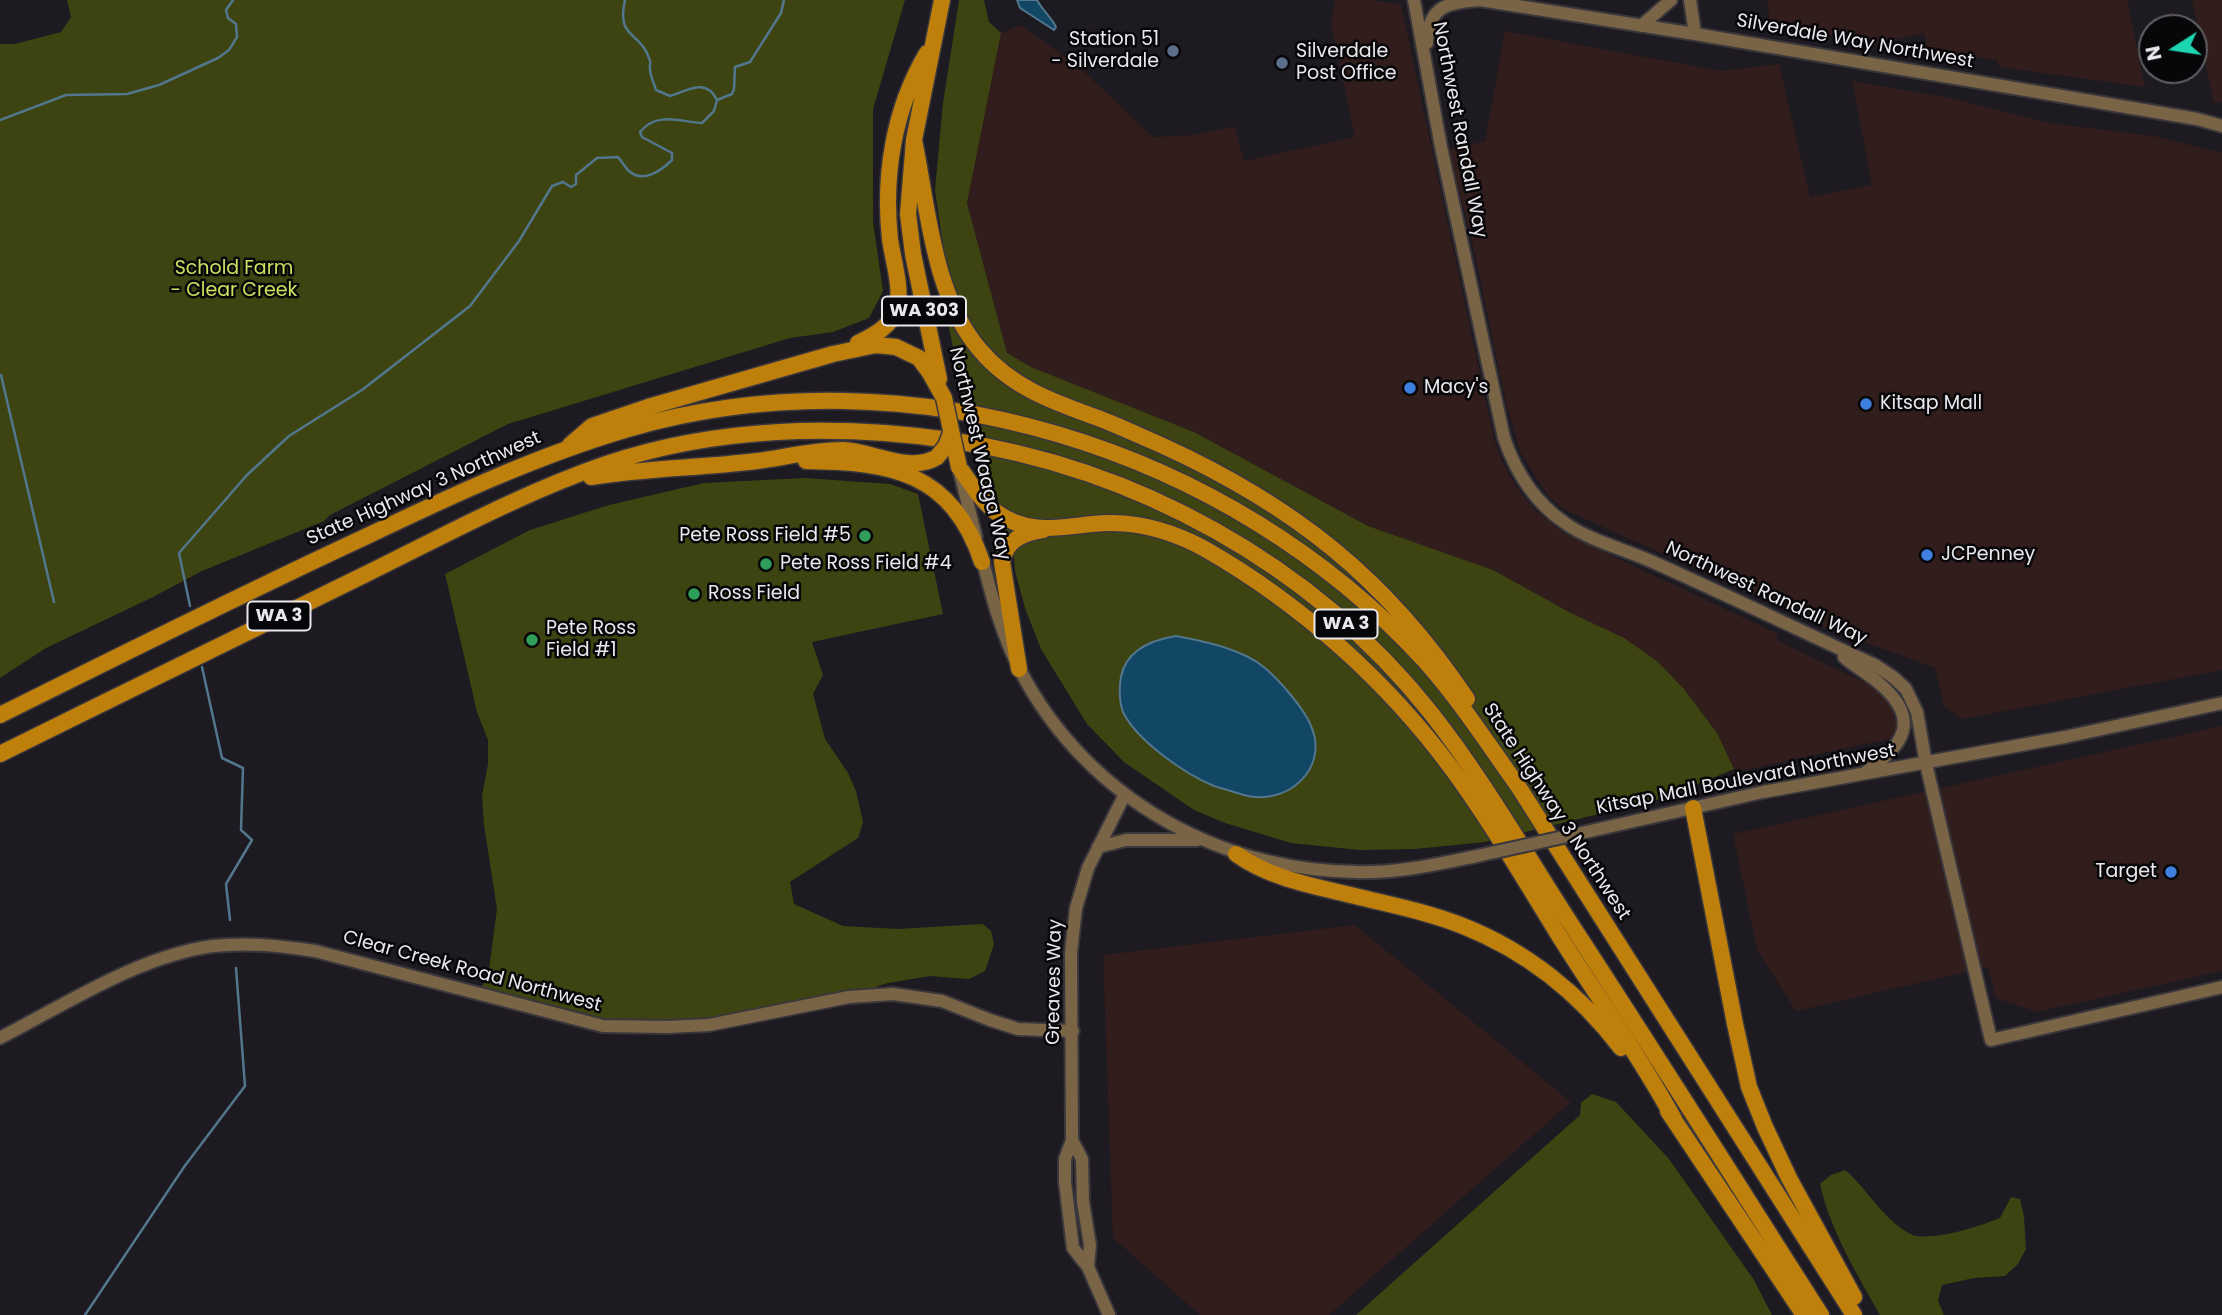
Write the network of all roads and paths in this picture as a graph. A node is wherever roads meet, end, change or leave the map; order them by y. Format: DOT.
graph roads {
  1 [pos="942,0"];
  2 [pos="1414,0"];
  3 [pos="1481,0"];
  4 [pos="1671,0"];
  5 [pos="1690,0"];
  6 [pos="1641,26"];
  7 [pos="1695,34"];
  8 [pos="932,43"];
  9 [pos="1427,75"];
  10 [pos="2222,126"];
  11 [pos="914,140"];
  12 [pos="833,354"];
  13 [pos="929,365"];
  14 [pos="951,433"];
  15 [pos="565,449"];
  16 [pos="758,461"];
  17 [pos="958,467"];
  18 [pos="560,483"];
  19 [pos="1046,529"];
  20 [pos="982,562"];
  21 [pos="1834,646"];
  22 [pos="1019,669"];
  23 [pos="2222,703"];
  24 [pos="0,715"];
  25 [pos="0,754"];
  26 [pos="1926,764"];
  27 [pos="1863,774"];
  28 [pos="1518,786"];
  29 [pos="1125,794"];
  30 [pos="1693,808"];
  31 [pos="1201,841"];
  32 [pos="1098,847"];
  33 [pos="1236,854"];
  34 [pos="2222,987"];
  35 [pos="1073,1031"];
  36 [pos="0,1038"];
  37 [pos="1674,1119"];
  38 [pos="1109,1315"];
  39 [pos="1804,1315"];
  40 [pos="1821,1315"];
  41 [pos="1854,1315"];
  42 [pos="1863,1315"];
  1 -- 8 [label="highway, Northwest Waaga Way / WA 303"];
  2 -- 9 [label="main road, Northwest Randall Way"];
  3 -- 6 [label="main road, Silverdale Way Northwest"];
  3 -- 9 [label="main road, Silverdale Way Northwest"];
  4 -- 6 [label="main road"];
  5 -- 7 [label="main road"];
  6 -- 7 [label="main road, Silverdale Way Northwest"];
  7 -- 10 [label="main road, Silverdale Way Northwest"];
  8 -- 11 [label="highway, Northwest Waaga Way / WA 303"];
  8 -- 12 [label="highway"];
  9 -- 21 [label="main road, Northwest Randall Way"];
  11 -- 13 [label="highway, Northwest Waaga Way / WA 303"];
  11 -- 28 [label="highway"];
  12 -- 13 [label="highway"];
  12 -- 15 [label="highway"];
  13 -- 14 [label="highway, Northwest Waaga Way, bridge"];
  14 -- 16 [label="highway, bridge"];
  14 -- 17 [label="highway, Northwest Waaga Way, bridge"];
  15 -- 24 [label="highway, State Highway 3 Northwest / WA 3"];
  15 -- 28 [label="highway, State Highway 3 Northwest / WA 3"];
  16 -- 18 [label="highway"];
  16 -- 20 [label="highway"];
  17 -- 19 [label="highway"];
  17 -- 20 [label="main road, Northwest Waaga Way"];
  18 -- 25 [label="highway, WA 3"];
  18 -- 40 [label="highway, WA 3"];
  19 -- 22 [label="highway"];
  19 -- 37 [label="highway"];
  20 -- 22 [label="main road, Northwest Waaga Way"];
  21 -- 26 [label="main road, Northwest Randall Way"];
  21 -- 27 [label="main road"];
  22 -- 29 [label="main road, Northwest Waaga Way"];
  23 -- 26 [label="main road, Kitsap Mall Boulevard Northwest"];
  26 -- 27 [label="main road, Kitsap Mall Boulevard Northwest"];
  26 -- 34 [label="main road, Northwest Randall Way"];
  27 -- 30 [label="main road, Kitsap Mall Boulevard Northwest"];
  28 -- 41 [label="highway, State Highway 3 Northwest / WA 3"];
  29 -- 31 [label="main road, Kitsap Mall Boulevard Northwest"];
  29 -- 32 [label="main road, Greaves Way"];
  30 -- 33 [label="main road, Kitsap Mall Boulevard Northwest, bridge"];
  30 -- 42 [label="highway"];
  31 -- 32 [label="main road"];
  31 -- 33 [label="main road, Kitsap Mall Boulevard Northwest"];
  32 -- 35 [label="main road, Greaves Way"];
  33 -- 37 [label="highway"];
  35 -- 36 [label="main road, Clear Creek Road Northwest"];
  35 -- 38 [label="main road, Greaves Way"];
  37 -- 39 [label="highway"];
}
